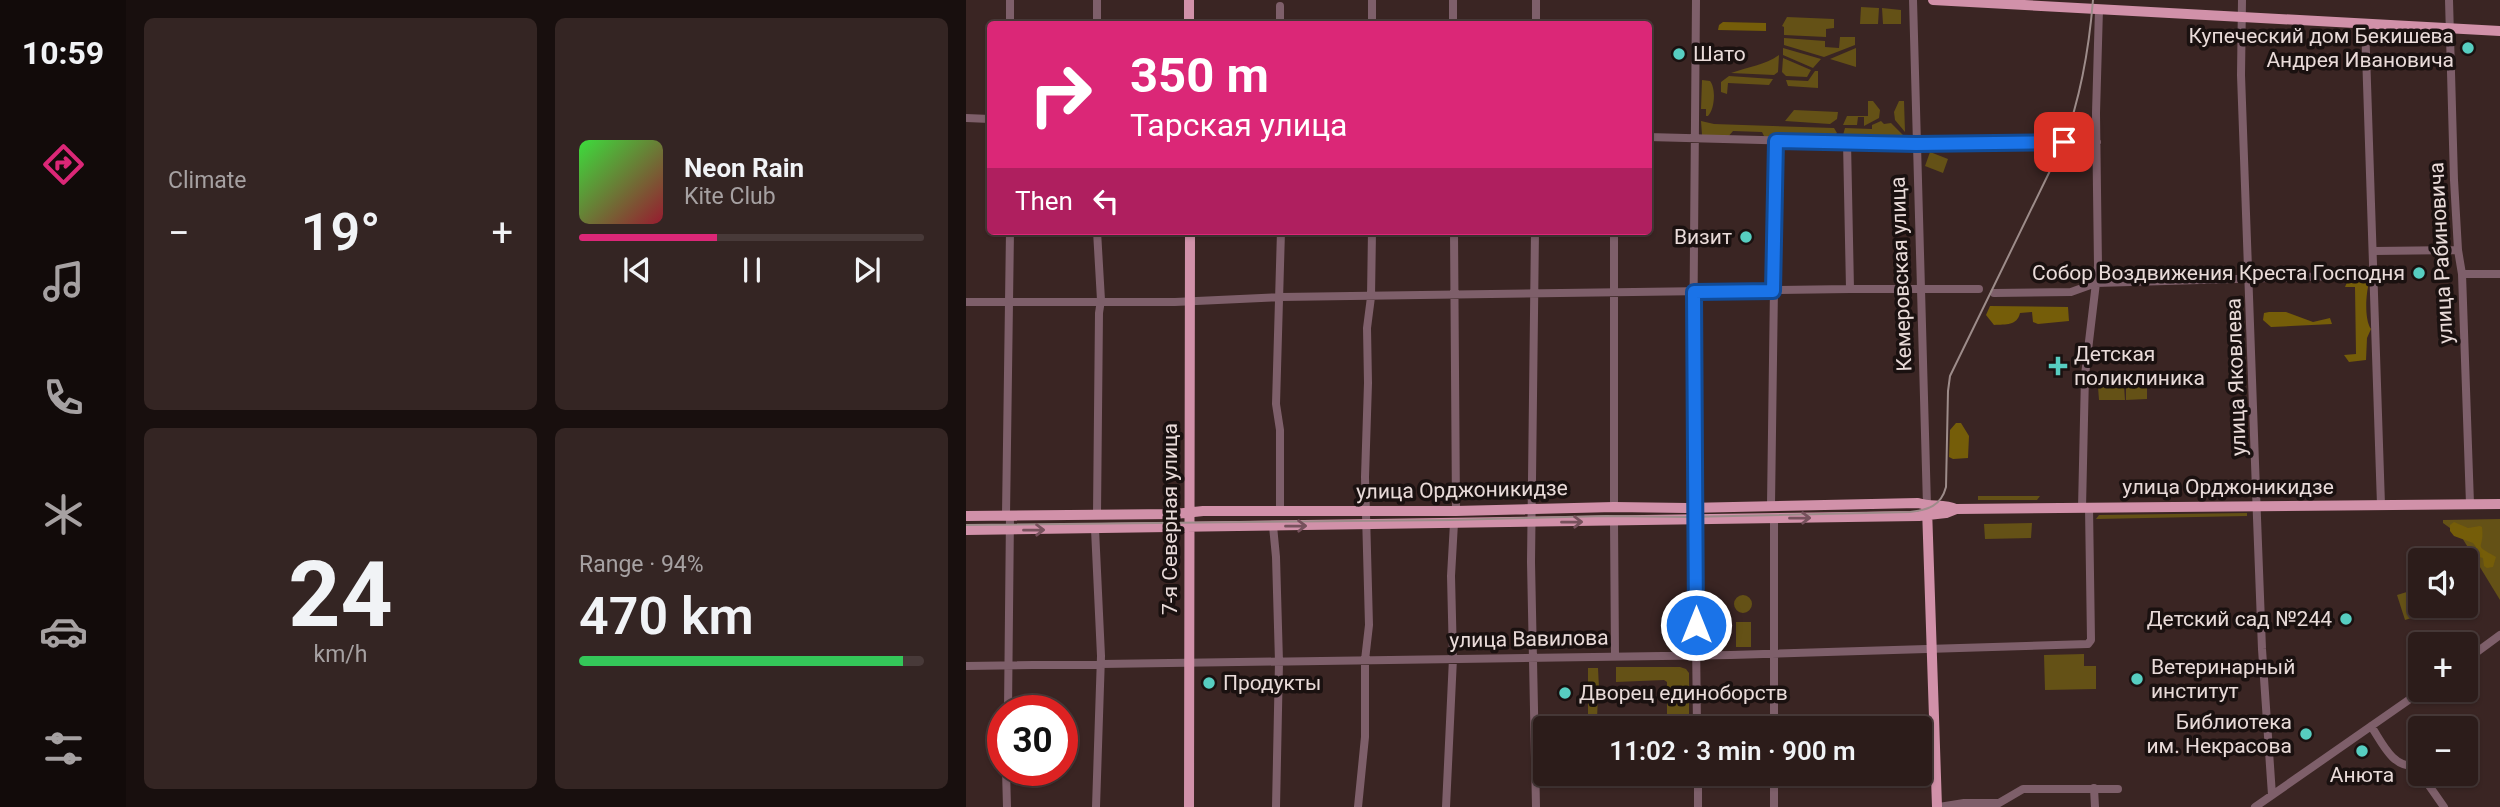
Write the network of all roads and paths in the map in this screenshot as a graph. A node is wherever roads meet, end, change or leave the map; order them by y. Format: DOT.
graph roads {
  1 [pos="1010,0"];
  2 [pos="1097,0"];
  3 [pos="1189,0"];
  4 [pos="1372,0"];
  5 [pos="1453,0"];
  6 [pos="1536,0"];
  7 [pos="1696,0"];
  8 [pos="1913,0"];
  9 [pos="1933,0"];
  10 [pos="2242,0"];
  11 [pos="2449,0"];
  12 [pos="2099,4"];
  13 [pos="1280,6"];
  14 [pos="2241,16"];
  15 [pos="1010,21"];
  16 [pos="1097,21"];
  17 [pos="1189,21"];
  18 [pos="1280,21"];
  19 [pos="1373,21"];
  20 [pos="1452,21"];
  21 [pos="1536,21"];
  22 [pos="2365,23"];
  23 [pos="2450,28"];
  24 [pos="2500,31"];
  25 [pos="966,118"];
  26 [pos="987,119"];
  27 [pos="1652,137"];
  28 [pos="1695,139"];
  29 [pos="1776,141"];
  30 [pos="1847,142"];
  31 [pos="2096,142"];
  32 [pos="1916,144"];
  33 [pos="1010,235"];
  34 [pos="1097,235"];
  35 [pos="1190,235"];
  36 [pos="1281,235"];
  37 [pos="1372,235"];
  38 [pos="1454,235"];
  39 [pos="1535,235"];
  40 [pos="1614,235"];
  41 [pos="2458,250"];
  42 [pos="2374,251"];
  43 [pos="2462,274"];
  44 [pos="2500,274"];
  45 [pos="2375,275"];
  46 [pos="2250,278"];
  47 [pos="2096,283"];
  48 [pos="1850,289"];
  49 [pos="1979,289"];
  50 [pos="1921,290"];
  51 [pos="1773,291"];
  52 [pos="1694,292"];
  53 [pos="1614,293"];
  54 [pos="1994,293"];
  55 [pos="1535,294"];
  56 [pos="1455,295"];
  57 [pos="1281,297"];
  58 [pos="1371,297"];
  59 [pos="1101,300"];
  60 [pos="966,302"];
  61 [pos="1010,302"];
  62 [pos="1190,302"];
  63 [pos="2470,504"];
  64 [pos="2500,504"];
  65 [pos="1771,505"];
  66 [pos="2381,505"];
  67 [pos="2257,506"];
  68 [pos="1614,507"];
  69 [pos="2086,508"];
  70 [pos="1533,510"];
  71 [pos="1280,511"];
  72 [pos="1366,511"];
  73 [pos="1457,511"];
  74 [pos="1927,511"];
  75 [pos="1190,512"];
  76 [pos="1097,514"];
  77 [pos="1695,514"];
  78 [pos="1008,515"];
  79 [pos="966,516"];
  80 [pos="1774,519"];
  81 [pos="1614,521"];
  82 [pos="1533,522"];
  83 [pos="1454,523"];
  84 [pos="1366,524"];
  85 [pos="1273,526"];
  86 [pos="1190,528"];
  87 [pos="1095,529"];
  88 [pos="966,530"];
  89 [pos="1010,530"];
  90 [pos="2500,635"];
  91 [pos="1930,648"];
  92 [pos="2478,651"];
  93 [pos="1774,653"];
  94 [pos="1697,655"];
  95 [pos="1535,656"];
  96 [pos="1615,656"];
  97 [pos="1453,658"];
  98 [pos="1364,660"];
  99 [pos="1279,662"];
  100 [pos="1189,663"];
  101 [pos="1099,664"];
  102 [pos="966,666"];
  103 [pos="1010,666"];
  104 [pos="1009,695"];
  105 [pos="2408,700"];
  106 [pos="1697,716"];
  107 [pos="1774,716"];
  108 [pos="2371,726"];
  109 [pos="2408,765"];
  110 [pos="1006,786"];
  111 [pos="1698,786"];
  112 [pos="1774,786"];
  113 [pos="2430,786"];
  114 [pos="2094,788"];
  115 [pos="2118,789"];
  116 [pos="2272,795"];
  117 [pos="1007,807"];
  118 [pos="1096,807"];
  119 [pos="1189,807"];
  120 [pos="1276,807"];
  121 [pos="1358,807"];
  122 [pos="1446,807"];
  123 [pos="1536,807"];
  124 [pos="1698,807"];
  125 [pos="1774,807"];
  126 [pos="1938,807"];
  127 [pos="2095,807"];
  128 [pos="2255,807"];
  129 [pos="2444,807"];
  1 -- 15 [label="street"];
  2 -- 16 [label="street"];
  3 -- 17 [label="main road"];
  4 -- 19 [label="street"];
  5 -- 20 [label="street"];
  6 -- 21 [label="street"];
  7 -- 28 [label="street"];
  8 -- 32 [label="street, Кемеровская улица"];
  9 -- 12 [label="main road"];
  10 -- 14 [label="street, улица Яковлева"];
  11 -- 23 [label="street, улица Рабиновича"];
  12 -- 14 [label="main road"];
  12 -- 31 [label="street"];
  13 -- 18 [label="street"];
  14 -- 22 [label="main road"];
  14 -- 46 [label="street, улица Яковлева"];
  22 -- 23 [label="main road"];
  22 -- 42 [label="street"];
  23 -- 24 [label="main road"];
  23 -- 41 [label="street, улица Рабиновича"];
  25 -- 26 [label="street"];
  27 -- 28 [label="street"];
  28 -- 29 [label="street"];
  28 -- 52 [label="street"];
  29 -- 30 [label="street"];
  29 -- 51 [label="street"];
  30 -- 32 [label="street"];
  30 -- 48 [label="street"];
  31 -- 32 [label="street"];
  31 -- 47 [label="street"];
  32 -- 50 [label="street, Кемеровская улица"];
  33 -- 61 [label="street"];
  34 -- 59 [label="street"];
  35 -- 62 [label="main road, 7-я Северная улица"];
  36 -- 57 [label="street"];
  37 -- 58 [label="street"];
  38 -- 56 [label="street"];
  39 -- 55 [label="street"];
  40 -- 53 [label="street"];
  41 -- 42 [label="street"];
  41 -- 43 [label="street, улица Рабиновича"];
  42 -- 45 [label="street"];
  43 -- 44 [label="street"];
  43 -- 63 [label="street, улица Рабиновича"];
  45 -- 46 [label="street"];
  45 -- 66 [label="street"];
  46 -- 47 [label="street"];
  46 -- 67 [label="street, улица Яковлева"];
  47 -- 54 [label="street"];
  47 -- 69 [label="street"];
  48 -- 50 [label="street"];
  48 -- 51 [label="street"];
  49 -- 50 [label="street"];
  50 -- 74 [label="street, Кемеровская улица"];
  51 -- 52 [label="street"];
  51 -- 65 [label="street"];
  52 -- 53 [label="street"];
  52 -- 77 [label="street"];
  53 -- 55 [label="street"];
  53 -- 68 [label="street"];
  55 -- 56 [label="street"];
  55 -- 70 [label="street"];
  56 -- 58 [label="street"];
  56 -- 73 [label="street"];
  57 -- 58 [label="street"];
  57 -- 62 [label="street"];
  57 -- 71 [label="street"];
  58 -- 72 [label="street"];
  59 -- 61 [label="street"];
  59 -- 62 [label="street"];
  59 -- 76 [label="street"];
  60 -- 61 [label="street"];
  61 -- 78 [label="street"];
  62 -- 75 [label="main road, 7-я Северная улица"];
  63 -- 64 [label="main road, улица Орджоникидзе"];
  63 -- 66 [label="main road, улица Орджоникидзе"];
  65 -- 74 [label="main road, улица Орджоникидзе"];
  65 -- 77 [label="main road, улица Орджоникидзе"];
  66 -- 67 [label="main road, улица Орджоникидзе"];
  67 -- 69 [label="main road, улица Орджоникидзе"];
  67 -- 116 [label="street, улица Яковлева"];
  68 -- 70 [label="main road, улица Орджоникидзе"];
  68 -- 77 [label="main road, улица Орджоникидзе"];
  69 -- 74 [label="main road, улица Орджоникидзе"];
  69 -- 91 [label="street, улица Вавилова"];
  70 -- 73 [label="main road, улица Орджоникидзе"];
  70 -- 82 [label="street"];
  71 -- 72 [label="main road, улица Орджоникидзе"];
  71 -- 75 [label="main road, улица Орджоникидзе"];
  72 -- 73 [label="main road, улица Орджоникидзе"];
  72 -- 84 [label="street"];
  80 -- 74 [label="main road, улица Орджоникидзе, one-way"];
  74 -- 91 [label="main road, Кемеровская улица"];
  75 -- 76 [label="main road, улица Орджоникидзе"];
  75 -- 86 [label="main road, 7-я Северная улица"];
  76 -- 78 [label="main road, улица Орджоникидзе"];
  77 -- 80 [label="main road, улица Орджоникидзе"];
  77 -- 81 [label="main road, улица Орджоникидзе"];
  77 -- 94 [label="street"];
  78 -- 79 [label="main road, улица Орджоникидзе"];
  78 -- 89 [label="street"];
  80 -- 93 [label="street"];
  82 -- 81 [label="main road, улица Орджоникидзе, one-way"];
  81 -- 96 [label="street"];
  82 -- 83 [label="main road, улица Орджоникидзе"];
  82 -- 95 [label="street"];
  83 -- 84 [label="main road, улица Орджоникидзе"];
  83 -- 97 [label="street"];
  85 -- 84 [label="main road, улица Орджоникидзе, one-way"];
  84 -- 98 [label="street"];
  85 -- 86 [label="main road, улица Орджоникидзе"];
  85 -- 99 [label="street"];
  86 -- 87 [label="main road, улица Орджоникидзе"];
  86 -- 100 [label="main road, 7-я Северная улица"];
  89 -- 87 [label="main road, улица Орджоникидзе, one-way"];
  87 -- 101 [label="street"];
  88 -- 89 [label="main road, улица Орджоникидзе"];
  89 -- 103 [label="street"];
  90 -- 92 [label="street"];
  91 -- 93 [label="street, улица Вавилова"];
  91 -- 126 [label="main road, Кемеровская улица"];
  93 -- 94 [label="street, улица Вавилова"];
  93 -- 107 [label="street"];
  94 -- 96 [label="street, улица Вавилова"];
  94 -- 106 [label="street"];
  95 -- 96 [label="street, улица Вавилова"];
  95 -- 97 [label="street, улица Вавилова"];
  95 -- 123 [label="street"];
  97 -- 98 [label="street, улица Вавилова"];
  97 -- 122 [label="street"];
  98 -- 99 [label="street, улица Вавилова"];
  98 -- 121 [label="street"];
  99 -- 100 [label="street, улица Вавилова"];
  99 -- 120 [label="street"];
  100 -- 101 [label="street, улица Вавилова"];
  100 -- 119 [label="main road, 7-я Северная улица"];
  101 -- 103 [label="street, улица Вавилова"];
  101 -- 118 [label="street"];
  102 -- 103 [label="street, улица Вавилова"];
  103 -- 104 [label="street"];
  105 -- 108 [label="street"];
  108 -- 109 [label="street"];
  108 -- 116 [label="street"];
  110 -- 117 [label="street"];
  111 -- 124 [label="street"];
  112 -- 125 [label="street"];
  113 -- 129 [label="street"];
  114 -- 115 [label="street"];
  114 -- 126 [label="street"];
  114 -- 127 [label="street"];
  116 -- 128 [label="street"];
}
